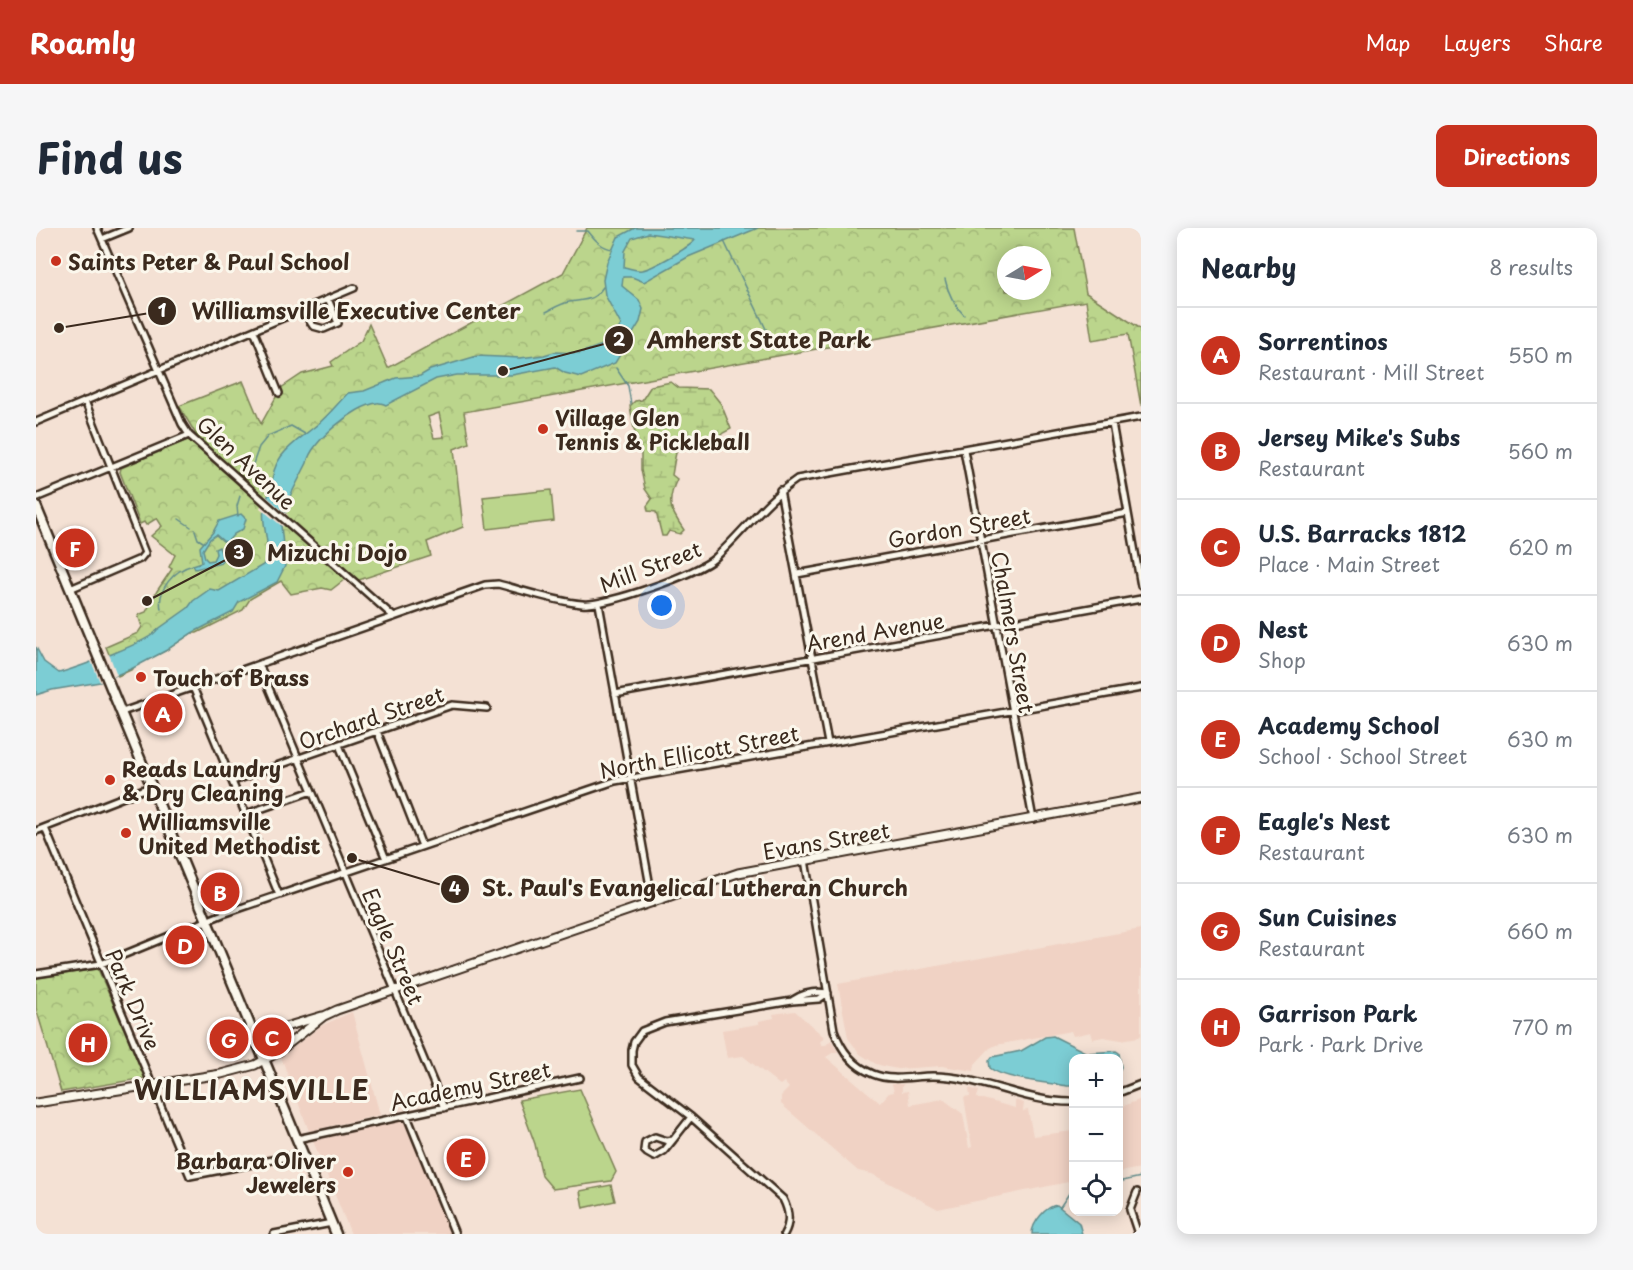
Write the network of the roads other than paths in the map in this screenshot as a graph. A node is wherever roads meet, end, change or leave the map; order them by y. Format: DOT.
graph roads {
  1 [pos="97,228"];
  2 [pos="129,228"];
  3 [pos="102,239"];
  4 [pos="354,288"];
  5 [pos="328,299"];
  6 [pos="303,311"];
  7 [pos="254,331"];
  8 [pos="159,370"];
  9 [pos="279,393"];
  10 [pos="85,401"];
  11 [pos="1141,417"];
  12 [pos="36,422"];
  13 [pos="1112,423"];
  14 [pos="189,435"];
  15 [pos="964,450"];
  16 [pos="110,467"];
  17 [pos="780,490"];
  18 [pos="36,498"];
  19 [pos="36,506"];
  20 [pos="1128,513"];
  21 [pos="981,540"];
  22 [pos="797,574"];
  23 [pos="1141,586"];
  24 [pos="70,589"];
  25 [pos="1141,599"];
  26 [pos="599,604"];
  27 [pos="394,617"];
  28 [pos="996,626"];
  29 [pos="813,659"];
  30 [pos="259,664"];
  31 [pos="193,687"];
  32 [pos="1141,688"];
  33 [pos="615,694"];
  34 [pos="487,708"];
  35 [pos="1012,711"];
  36 [pos="122,712"];
  37 [pos="377,731"];
  38 [pos="828,744"];
  39 [pos="339,745"];
  40 [pos="298,759"];
  41 [pos="631,778"];
  42 [pos="233,781"];
  43 [pos="152,786"];
  44 [pos="312,791"];
  45 [pos="1141,798"];
  46 [pos="246,814"];
  47 [pos="1033,819"];
  48 [pos="45,828"];
  49 [pos="36,831"];
  50 [pos="422,846"];
  51 [pos="386,859"];
  52 [pos="805,860"];
  53 [pos="346,873"];
  54 [pos="279,895"];
  55 [pos="653,903"];
  56 [pos="208,920"];
  57 [pos="101,964"];
  58 [pos="36,974"];
  59 [pos="395,990"];
  60 [pos="828,993"];
  61 [pos="324,1016"];
  62 [pos="255,1036"];
  63 [pos="265,1061"];
  64 [pos="580,1078"];
  65 [pos="1141,1084"];
  66 [pos="152,1085"];
  67 [pos="1123,1091"];
  68 [pos="1069,1102"];
  69 [pos="36,1103"];
  70 [pos="444,1108"];
  71 [pos="406,1116"];
  72 [pos="691,1117"];
  73 [pos="297,1139"];
  74 [pos="673,1140"];
  75 [pos="303,1154"];
  76 [pos="1137,1192"];
  77 [pos="332,1223"];
  78 [pos="274,1234"];
  79 [pos="336,1234"];
  80 [pos="455,1234"];
  81 [pos="784,1234"];
  82 [pos="1138,1234"];
  1 -- 3 [label="street, Glen Avenue"];
  2 -- 3 [label="street"];
  3 -- 8 [label="street, Glen Avenue"];
  4 -- 5 [label="street"];
  5 -- 6 [label="street"];
  5 -- 6 [label="street"];
  6 -- 7 [label="street"];
  7 -- 8 [label="street"];
  7 -- 9 [label="street"];
  8 -- 10 [label="street"];
  8 -- 14 [label="street, Glen Avenue"];
  10 -- 12 [label="street"];
  10 -- 16 [label="street"];
  11 -- 13 [label="street, Mill Street"];
  13 -- 15 [label="street, Mill Street"];
  13 -- 20 [label="street"];
  14 -- 16 [label="street"];
  14 -- 27 [label="street, Glen Avenue"];
  15 -- 17 [label="street, Mill Street"];
  15 -- 21 [label="street, Chalmers Street"];
  16 -- 18 [label="street"];
  16 -- 24 [label="street"];
  17 -- 22 [label="street"];
  17 -- 26 [label="street, Mill Street"];
  19 -- 24 [label="main road"];
  20 -- 21 [label="street, Gordon Street"];
  20 -- 23 [label="street"];
  21 -- 22 [label="street, Gordon Street"];
  21 -- 28 [label="street, Chalmers Street"];
  22 -- 29 [label="street"];
  24 -- 36 [label="main road"];
  25 -- 28 [label="street, Arend Avenue"];
  26 -- 27 [label="street, Mill Street"];
  26 -- 33 [label="street"];
  27 -- 30 [label="street, Mill Street"];
  28 -- 29 [label="street, Arend Avenue"];
  28 -- 35 [label="street, Chalmers Street"];
  29 -- 33 [label="street, Arend Avenue"];
  29 -- 38 [label="street"];
  30 -- 31 [label="street, Mill Street"];
  30 -- 40 [label="street, Eagle Street"];
  31 -- 36 [label="street, Mill Street"];
  31 -- 42 [label="street"];
  32 -- 35 [label="street, North Ellicott Street"];
  33 -- 41 [label="street"];
  34 -- 37 [label="street, Orchard Street"];
  35 -- 38 [label="street, North Ellicott Street"];
  35 -- 47 [label="street, Chalmers Street"];
  36 -- 43 [label="main road"];
  37 -- 39 [label="street, Orchard Street"];
  37 -- 50 [label="street"];
  38 -- 41 [label="street, North Ellicott Street"];
  39 -- 40 [label="street, Orchard Street"];
  39 -- 51 [label="street"];
  40 -- 42 [label="street, Orchard Street"];
  40 -- 44 [label="street, Eagle Street"];
  41 -- 50 [label="street, North Ellicott Street"];
  41 -- 55 [label="street"];
  42 -- 46 [label="street"];
  43 -- 48 [label="street"];
  43 -- 56 [label="main road"];
  44 -- 46 [label="street"];
  44 -- 53 [label="street, Eagle Street"];
  45 -- 47 [label="street, Evans Street"];
  46 -- 54 [label="street"];
  47 -- 52 [label="street, Evans Street"];
  48 -- 49 [label="street"];
  48 -- 57 [label="street, Park Drive"];
  50 -- 51 [label="street, North Ellicott Street"];
  51 -- 53 [label="street, North Ellicott Street"];
  52 -- 55 [label="street, Evans Street"];
  52 -- 60 [label="street"];
  53 -- 54 [label="street, North Ellicott Street"];
  53 -- 59 [label="street, Eagle Street"];
  54 -- 56 [label="street, North Ellicott Street"];
  55 -- 59 [label="street, Evans Street"];
  56 -- 57 [label="street, North Ellicott Street"];
  56 -- 62 [label="main road"];
  57 -- 58 [label="street, North Ellicott Street"];
  57 -- 66 [label="street, Park Drive"];
  59 -- 61 [label="street, Evans Street"];
  59 -- 70 [label="street, Eagle Street"];
  60 -- 68 [label="street"];
  60 -- 72 [label="street"];
  61 -- 62 [label="street"];
  61 -- 63 [label="street, Evans Street"];
  62 -- 63 [label="main road"];
  63 -- 66 [label="street"];
  63 -- 73 [label="main road"];
  64 -- 70 [label="street, Academy Street"];
  65 -- 67 [label="street"];
  66 -- 69 [label="street"];
  66 -- 75 [label="street, Park Drive"];
  70 -- 71 [label="street, Academy Street"];
  71 -- 73 [label="street, Academy Street"];
  71 -- 80 [label="street"];
  72 -- 74 [label="street"];
  72 -- 81 [label="street"];
  73 -- 75 [label="main road"];
  74 -- 74 [label="street"];
  75 -- 77 [label="main road"];
  76 -- 82 [label="street"];
  77 -- 78 [label="street"];
  77 -- 79 [label="main road"];
}
